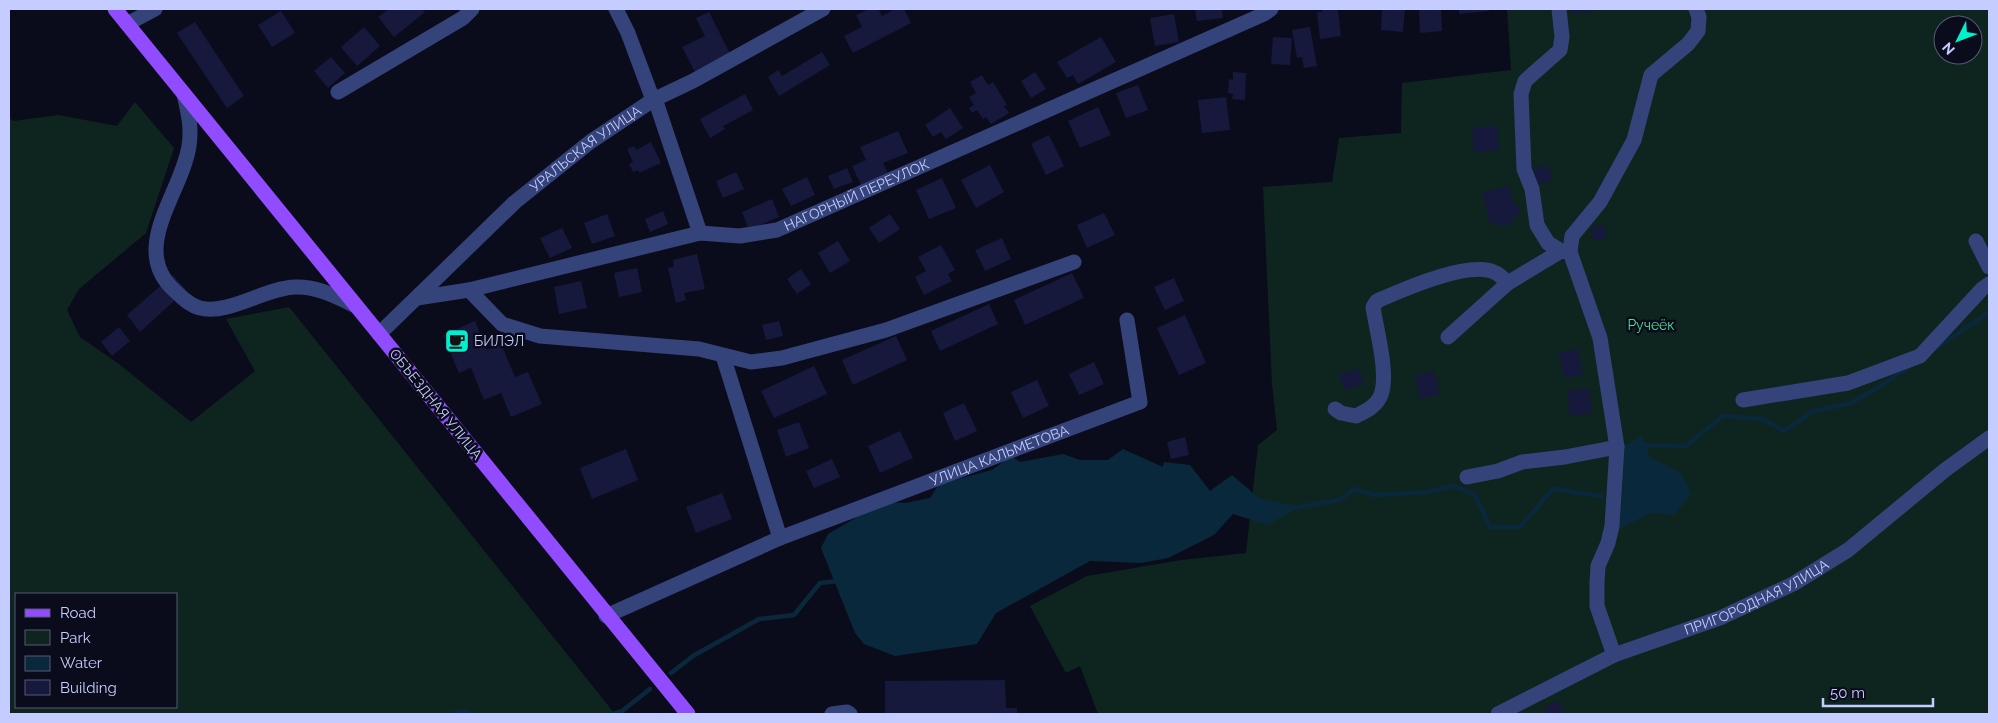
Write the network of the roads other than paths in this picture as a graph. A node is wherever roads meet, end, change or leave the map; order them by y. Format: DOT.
graph roads {
  1 [pos="115,9"];
  2 [pos="155,9"];
  3 [pos="472,9"];
  4 [pos="616,9"];
  5 [pos="824,9"];
  6 [pos="1271,9"];
  7 [pos="1559,9"];
  8 [pos="1696,9"];
  9 [pos="127,24"];
  10 [pos="338,92"];
  11 [pos="184,94"];
  12 [pos="654,100"];
  13 [pos="700,233"];
  14 [pos="1976,241"];
  15 [pos="1566,252"];
  16 [pos="1074,262"];
  17 [pos="1989,267"];
  18 [pos="1508,282"];
  19 [pos="1989,284"];
  20 [pos="469,290"];
  21 [pos="417,298"];
  22 [pos="356,306"];
  23 [pos="1126,320"];
  24 [pos="379,334"];
  25 [pos="1448,336"];
  26 [pos="723,356"];
  27 [pos="1743,400"];
  28 [pos="1335,409"];
  29 [pos="1989,438"];
  30 [pos="1617,447"];
  31 [pos="1467,477"];
  32 [pos="780,538"];
  33 [pos="606,616"];
  34 [pos="1614,656"];
  35 [pos="688,714"];
  36 [pos="832,714"];
  37 [pos="850,714"];
  38 [pos="1498,714"];
  1 -- 9 [label="main road, ОБЪЕЗДНАЯ УЛИЦА"];
  2 -- 9 [label="street"];
  3 -- 10 [label="street"];
  4 -- 12 [label="street"];
  5 -- 12 [label="street, УРАЛЬСКАЯ УЛИЦА"];
  6 -- 13 [label="street, НАГОРНЫЙ ПЕРЕУЛОК"];
  7 -- 15 [label="street"];
  8 -- 15 [label="street"];
  9 -- 11 [label="main road, ОБЪЕЗДНАЯ УЛИЦА"];
  11 -- 22 [label="main road, ОБЪЕЗДНАЯ УЛИЦА"];
  11 -- 22 [label="street"];
  12 -- 13 [label="street"];
  12 -- 21 [label="street, УРАЛЬСКАЯ УЛИЦА"];
  13 -- 20 [label="street, НАГОРНЫЙ ПЕРЕУЛОК"];
  14 -- 17 [label="street"];
  15 -- 18 [label="street"];
  15 -- 30 [label="street"];
  16 -- 26 [label="street"];
  18 -- 25 [label="street"];
  18 -- 28 [label="street"];
  19 -- 27 [label="street"];
  20 -- 21 [label="street, НАГОРНЫЙ ПЕРЕУЛОК"];
  20 -- 26 [label="street"];
  21 -- 24 [label="street, УРАЛЬСКАЯ УЛИЦА"];
  22 -- 24 [label="main road, ОБЪЕЗДНАЯ УЛИЦА"];
  23 -- 32 [label="street, УЛИЦА КАЛЬМЕТОВА"];
  24 -- 33 [label="main road, ОБЪЕЗДНАЯ УЛИЦА"];
  26 -- 32 [label="street"];
  29 -- 34 [label="street, ПРИГОРОДНАЯ УЛИЦА"];
  30 -- 31 [label="street"];
  30 -- 34 [label="street"];
  32 -- 33 [label="street, УЛИЦА КАЛЬМЕТОВА"];
  33 -- 35 [label="main road, ОБЪЕЗДНАЯ УЛИЦА"];
  34 -- 38 [label="street, ПРИГОРОДНАЯ УЛИЦА"];
  36 -- 37 [label="street"];
}
